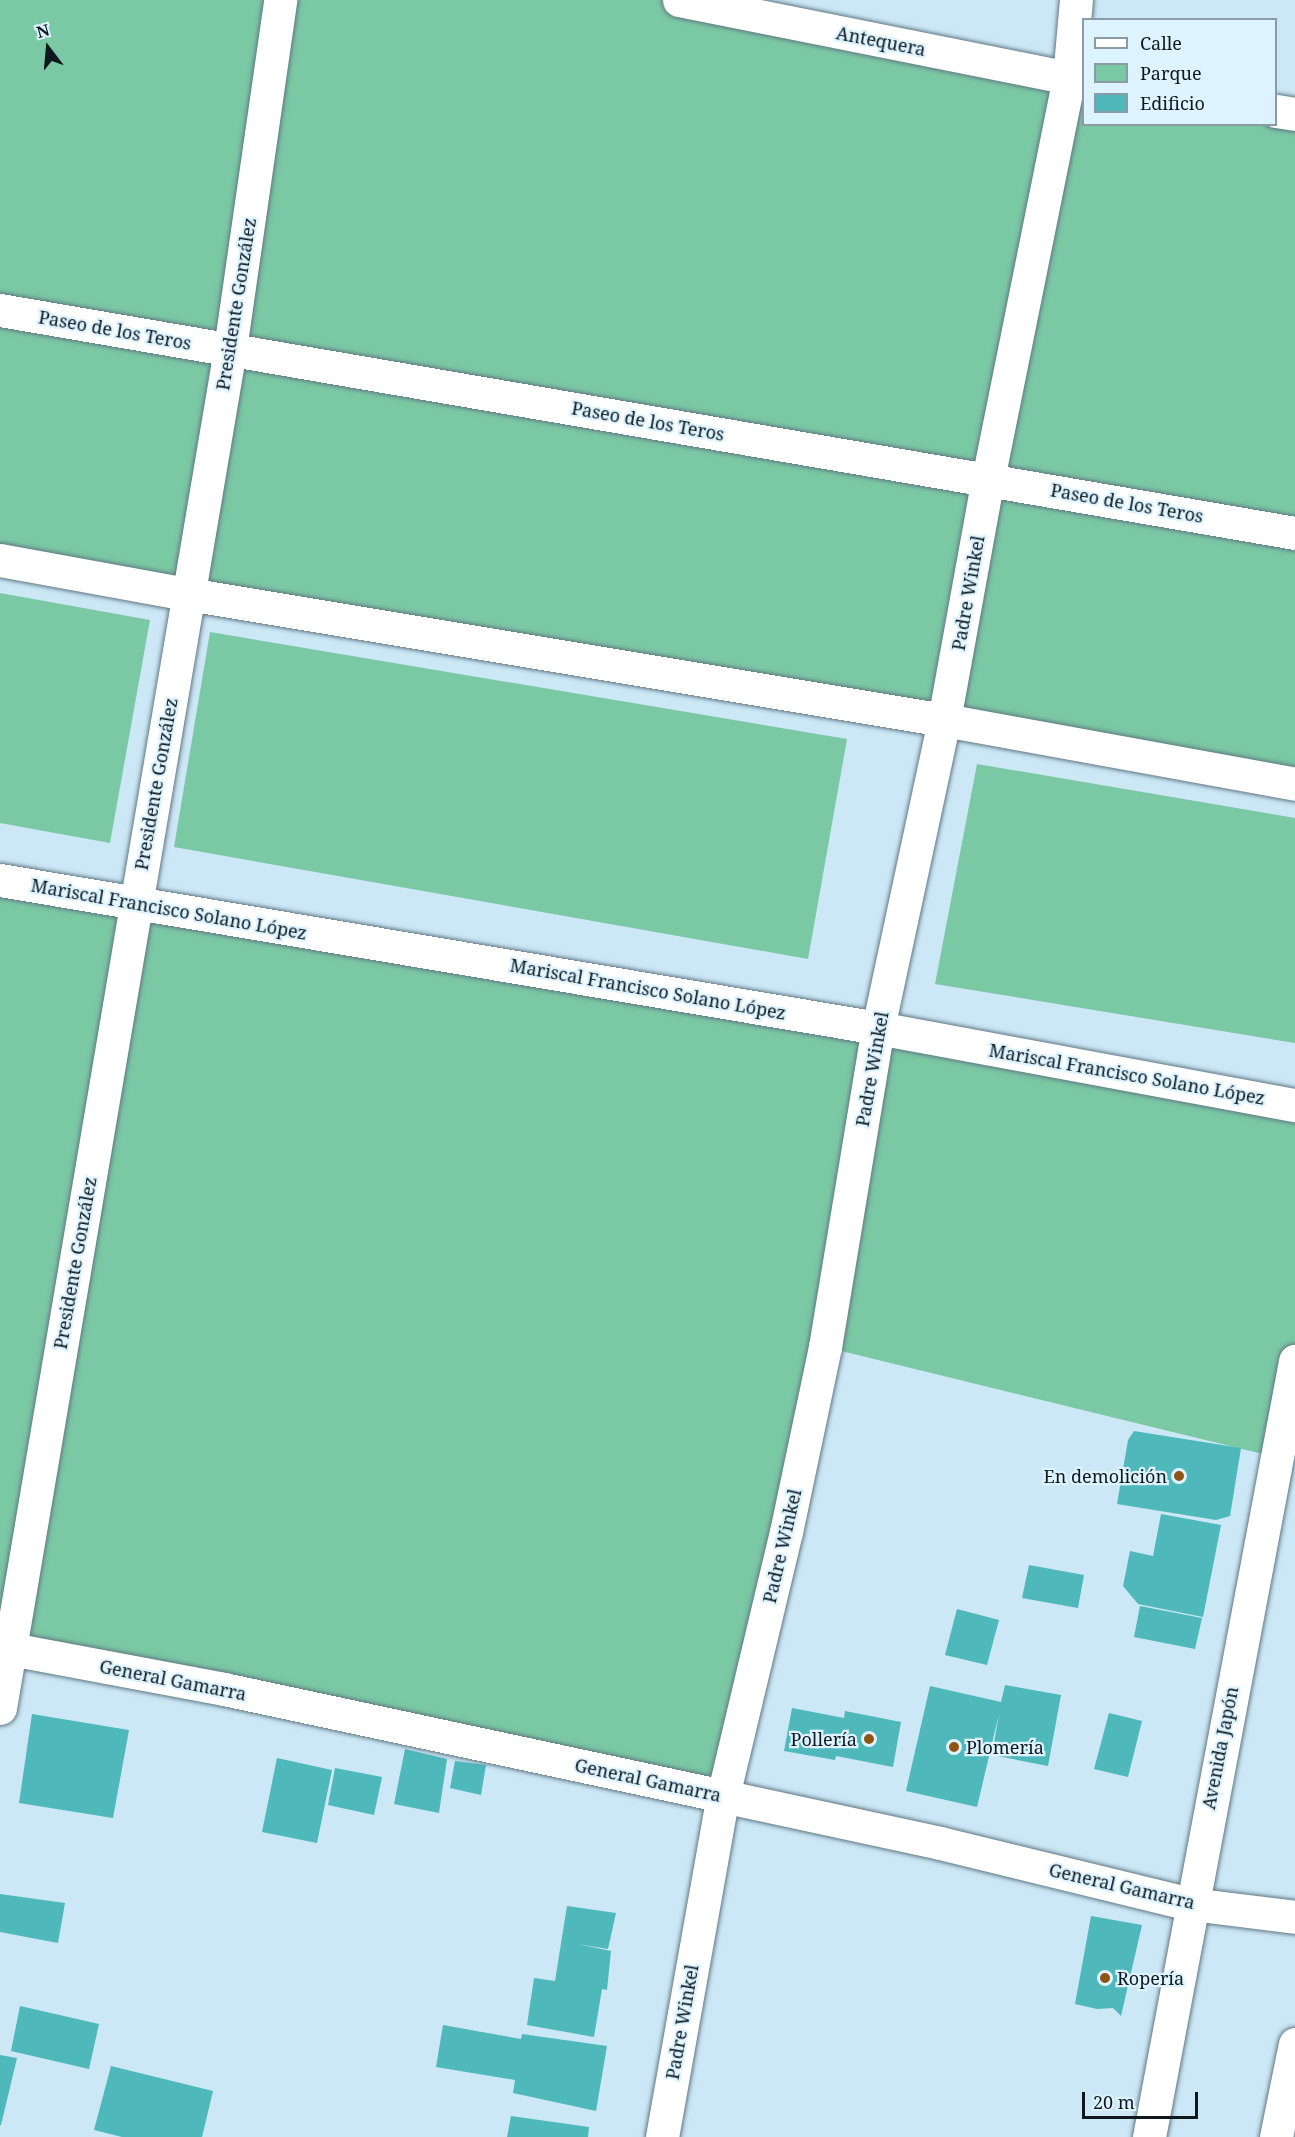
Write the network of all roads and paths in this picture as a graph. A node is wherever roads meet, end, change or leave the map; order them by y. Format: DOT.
graph roads {
  1 [pos="280,0"];
  2 [pos="679,0"];
  3 [pos="1076,0"];
  4 [pos="1076,80"];
  5 [pos="1277,111"];
  6 [pos="1295,114"];
  7 [pos="0,310"];
  8 [pos="230,349"];
  9 [pos="988,479"];
  10 [pos="1295,533"];
  11 [pos="0,560"];
  12 [pos="188,594"];
  13 [pos="944,720"];
  14 [pos="1295,784"];
  15 [pos="0,880"];
  16 [pos="136,903"];
  17 [pos="878,1028"];
  18 [pos="1295,1105"];
  19 [pos="1295,1361"];
  20 [pos="6,1648"];
  21 [pos="0,1708"];
  22 [pos="723,1796"];
  23 [pos="1191,1904"];
  24 [pos="1295,1917"];
  25 [pos="1295,2044"];
  26 [pos="662,2137"];
  27 [pos="1149,2137"];
  28 [pos="1276,2137"];
  1 -- 8 [label="street, Presidente González"];
  2 -- 4 [label="street, Antequera"];
  3 -- 4 [label="street, Padre Winkel"];
  4 -- 9 [label="street, Padre Winkel"];
  5 -- 6 [label="street"];
  7 -- 8 [label="street, Paseo de los Teros"];
  8 -- 9 [label="street, Paseo de los Teros"];
  8 -- 12 [label="street, Presidente González"];
  9 -- 10 [label="street, Paseo de los Teros"];
  9 -- 13 [label="street, Padre Winkel"];
  11 -- 12 [label="street"];
  12 -- 13 [label="street"];
  12 -- 16 [label="street, Presidente González"];
  13 -- 14 [label="street"];
  13 -- 17 [label="street, Padre Winkel"];
  15 -- 16 [label="street, Mariscal Francisco Solano López"];
  16 -- 17 [label="street, Mariscal Francisco Solano López"];
  16 -- 20 [label="street, Presidente González"];
  17 -- 18 [label="street, Mariscal Francisco Solano López"];
  17 -- 22 [label="street, Padre Winkel"];
  19 -- 23 [label="street, Avenida Japón"];
  20 -- 21 [label="street, Presidente González"];
  20 -- 22 [label="street, General Gamarra"];
  22 -- 23 [label="street, General Gamarra"];
  22 -- 26 [label="street, Padre Winkel"];
  23 -- 24 [label="street, General Gamarra"];
  23 -- 27 [label="street, Avenida Japón"];
  25 -- 28 [label="street"];
}
